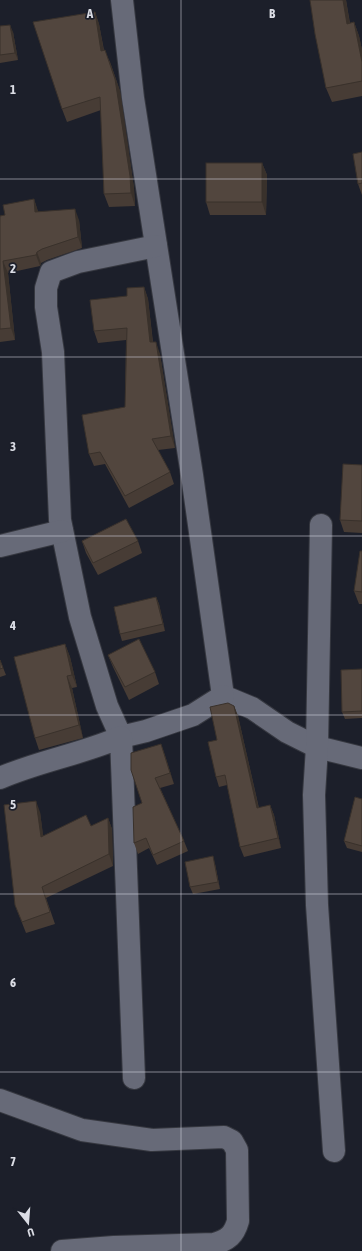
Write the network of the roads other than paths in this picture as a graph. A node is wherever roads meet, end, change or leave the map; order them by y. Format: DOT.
graph roads {
  1 [pos="122,0"];
  2 [pos="156,246"];
  3 [pos="321,526"];
  4 [pos="62,530"];
  5 [pos="0,546"];
  6 [pos="223,696"];
  7 [pos="121,737"];
  8 [pos="317,747"];
  9 [pos="362,758"];
  10 [pos="0,778"];
  11 [pos="134,1078"];
  12 [pos="0,1100"];
  13 [pos="334,1151"];
  14 [pos="62,1251"];
  1 -- 2 [label="street"];
  2 -- 4 [label="street"];
  2 -- 6 [label="street"];
  3 -- 8 [label="street"];
  4 -- 5 [label="street"];
  4 -- 7 [label="street"];
  6 -- 7 [label="street"];
  6 -- 8 [label="street"];
  7 -- 10 [label="street"];
  7 -- 11 [label="street"];
  8 -- 9 [label="street"];
  8 -- 13 [label="street"];
  12 -- 14 [label="street"];
}
